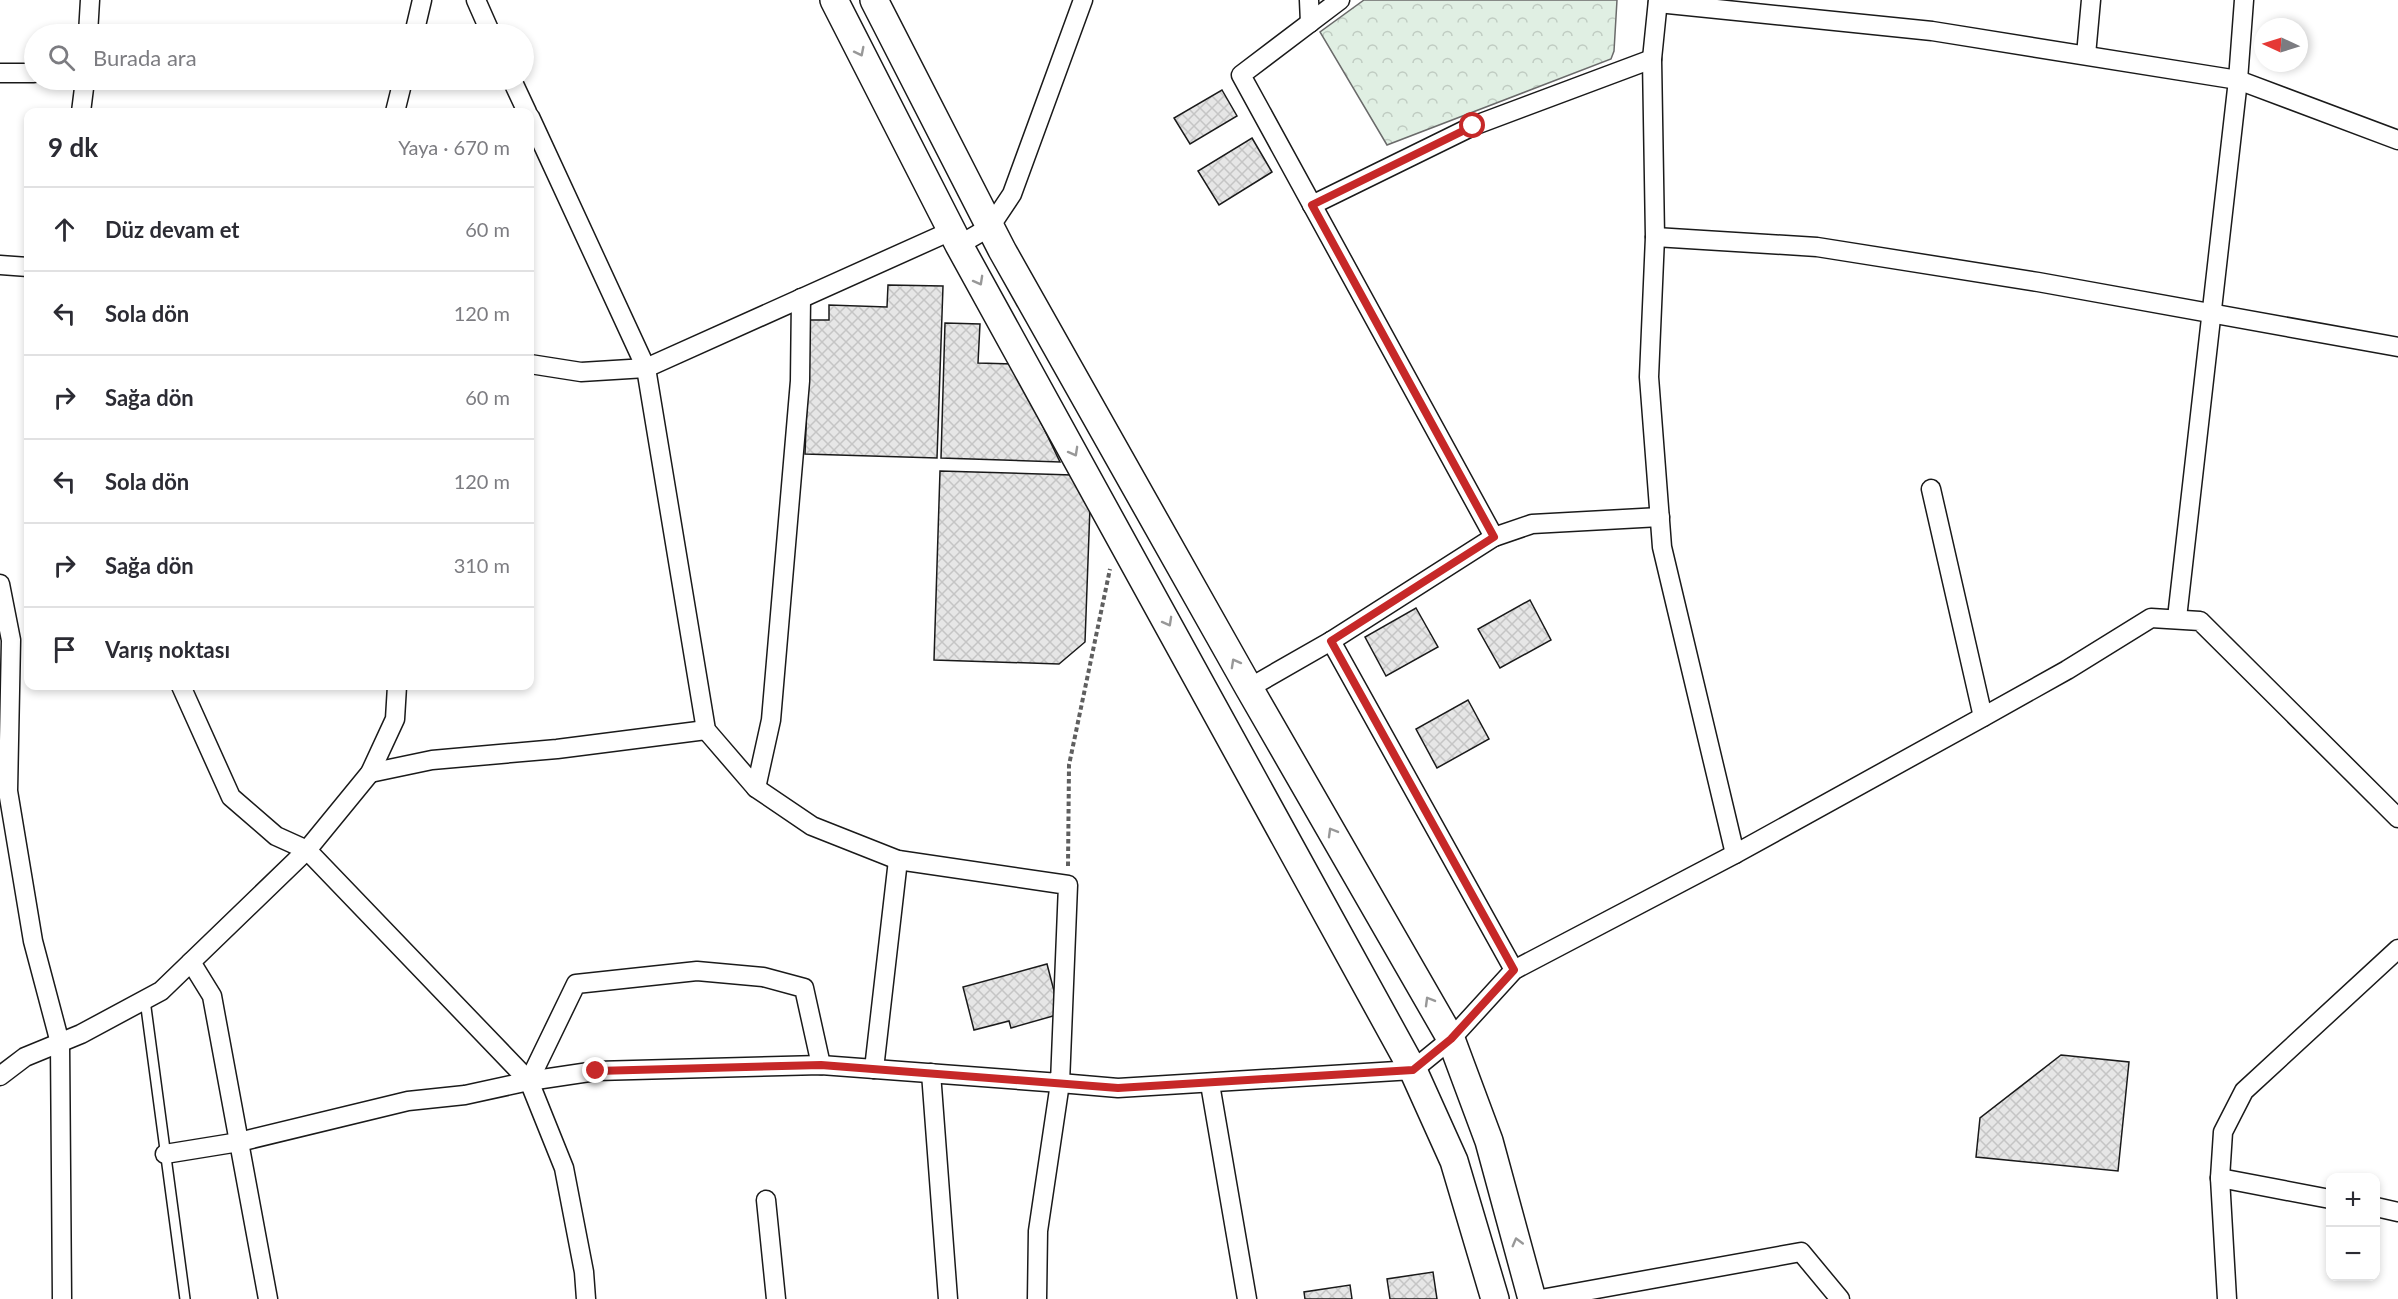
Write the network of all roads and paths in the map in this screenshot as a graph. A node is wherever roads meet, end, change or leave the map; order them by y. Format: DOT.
graph roads {
  1 [pos="90,0"];
  2 [pos="422,0"];
  3 [pos="476,0"];
  4 [pos="834,0"];
  5 [pos="874,0"];
  6 [pos="1083,0"];
  7 [pos="1309,0"];
  8 [pos="1340,0"];
  9 [pos="2091,0"];
  10 [pos="2244,0"];
  11 [pos="1658,2"];
  12 [pos="1310,23"];
  13 [pos="89,24"];
  14 [pos="416,24"];
  15 [pos="487,24"];
  16 [pos="2085,55"];
  17 [pos="1652,59"];
  18 [pos="0,73"];
  19 [pos="24,73"];
  20 [pos="2238,80"];
  21 [pos="84,90"];
  22 [pos="400,90"];
  23 [pos="517,90"];
  24 [pos="82,108"];
  25 [pos="396,108"];
  26 [pos="525,108"];
  27 [pos="534,126"];
  28 [pos="2398,140"];
  29 [pos="1312,205"];
  30 [pos="990,227"];
  31 [pos="1654,237"];
  32 [pos="955,238"];
  33 [pos="0,265"];
  34 [pos="24,267"];
  35 [pos="801,298"];
  36 [pos="2213,314"];
  37 [pos="2398,347"];
  38 [pos="534,365"];
  39 [pos="646,368"];
  40 [pos="1931,489"];
  41 [pos="1660,517"];
  42 [pos="1118,532"];
  43 [pos="1494,537"];
  44 [pos="0,584"];
  45 [pos="2177,618"];
  46 [pos="20,639"];
  47 [pos="1331,641"];
  48 [pos="1249,688"];
  49 [pos="183,690"];
  50 [pos="397,690"];
  51 [pos="1983,717"];
  52 [pos="706,730"];
  53 [pos="370,773"];
  54 [pos="756,788"];
  55 [pos="2398,818"];
  56 [pos="7,831"];
  57 [pos="307,849"];
  58 [pos="1736,854"];
  59 [pos="898,860"];
  60 [pos="1068,885"];
  61 [pos="2398,949"];
  62 [pos="191,962"];
  63 [pos="1514,970"];
  64 [pos="145,1000"];
  65 [pos="1451,1039"];
  66 [pos="60,1042"];
  67 [pos="821,1065"];
  68 [pos="874,1069"];
  69 [pos="1413,1070"];
  70 [pos="931,1073"];
  71 [pos="0,1076"];
  72 [pos="529,1081"];
  73 [pos="1060,1083"];
  74 [pos="1210,1084"];
  75 [pos="239,1142"];
  76 [pos="165,1154"];
  77 [pos="2220,1178"];
  78 [pos="2326,1198"];
  79 [pos="766,1200"];
  80 [pos="2380,1208"];
  81 [pos="2398,1212"];
  82 [pos="62,1299"];
  83 [pos="186,1299"];
  84 [pos="268,1299"];
  85 [pos="586,1299"];
  86 [pos="776,1299"];
  87 [pos="948,1299"];
  88 [pos="1037,1299"];
  89 [pos="1247,1299"];
  90 [pos="1495,1299"];
  91 [pos="1532,1299"];
  92 [pos="1541,1299"];
  93 [pos="1840,1299"];
  94 [pos="2227,1299"];
  1 -- 13 [label="street"];
  2 -- 14 [label="street"];
  3 -- 15 [label="street"];
  4 -- 32 [label="main road, one-way"];
  5 -- 30 [label="main road"];
  6 -- 30 [label="street"];
  7 -- 12 [label="street"];
  8 -- 12 [label="street"];
  9 -- 16 [label="street"];
  10 -- 20 [label="street"];
  11 -- 16 [label="street"];
  11 -- 17 [label="street"];
  12 -- 29 [label="street"];
  16 -- 20 [label="street"];
  17 -- 29 [label="street"];
  17 -- 31 [label="street"];
  18 -- 19 [label="street"];
  20 -- 28 [label="street"];
  20 -- 36 [label="street"];
  21 -- 24 [label="street"];
  22 -- 25 [label="street"];
  23 -- 26 [label="street"];
  27 -- 39 [label="street"];
  29 -- 43 [label="street"];
  30 -- 32 [label="street"];
  48 -- 30 [label="main road, one-way"];
  31 -- 36 [label="street"];
  31 -- 41 [label="street"];
  32 -- 35 [label="street"];
  32 -- 42 [label="main road, one-way"];
  33 -- 34 [label="street"];
  35 -- 39 [label="street"];
  35 -- 54 [label="street"];
  36 -- 37 [label="street"];
  36 -- 45 [label="street"];
  38 -- 39 [label="street"];
  39 -- 52 [label="street"];
  40 -- 51 [label="street"];
  41 -- 43 [label="street"];
  41 -- 58 [label="street"];
  42 -- 60 [label="path"];
  42 -- 69 [label="main road, one-way"];
  43 -- 47 [label="street"];
  44 -- 46 [label="street"];
  45 -- 51 [label="street"];
  45 -- 55 [label="street"];
  46 -- 56 [label="street"];
  47 -- 48 [label="street"];
  47 -- 63 [label="street"];
  65 -- 48 [label="main road, one-way"];
  49 -- 57 [label="street"];
  50 -- 53 [label="street"];
  51 -- 58 [label="street"];
  52 -- 53 [label="street"];
  52 -- 54 [label="street"];
  53 -- 57 [label="street"];
  54 -- 59 [label="street"];
  56 -- 66 [label="street"];
  57 -- 62 [label="street"];
  57 -- 72 [label="street"];
  58 -- 63 [label="street"];
  59 -- 60 [label="street"];
  59 -- 68 [label="street"];
  60 -- 73 [label="street"];
  61 -- 77 [label="street"];
  62 -- 64 [label="street"];
  62 -- 75 [label="street"];
  63 -- 65 [label="street"];
  64 -- 66 [label="street"];
  64 -- 76 [label="lane"];
  65 -- 69 [label="street"];
  91 -- 65 [label="main road, one-way"];
  66 -- 71 [label="street"];
  66 -- 82 [label="street"];
  67 -- 68 [label="street"];
  67 -- 72 [label="street"];
  67 -- 72 [label="street"];
  68 -- 70 [label="street"];
  69 -- 74 [label="street"];
  69 -- 90 [label="main road"];
  70 -- 73 [label="street"];
  70 -- 87 [label="street"];
  72 -- 75 [label="street"];
  72 -- 85 [label="street"];
  73 -- 74 [label="street"];
  73 -- 88 [label="street"];
  74 -- 89 [label="street"];
  75 -- 76 [label="street"];
  75 -- 84 [label="street"];
  76 -- 83 [label="lane"];
  77 -- 78 [label="street"];
  77 -- 94 [label="street"];
  79 -- 86 [label="street"];
  80 -- 81 [label="street"];
  92 -- 93 [label="street"];
}
